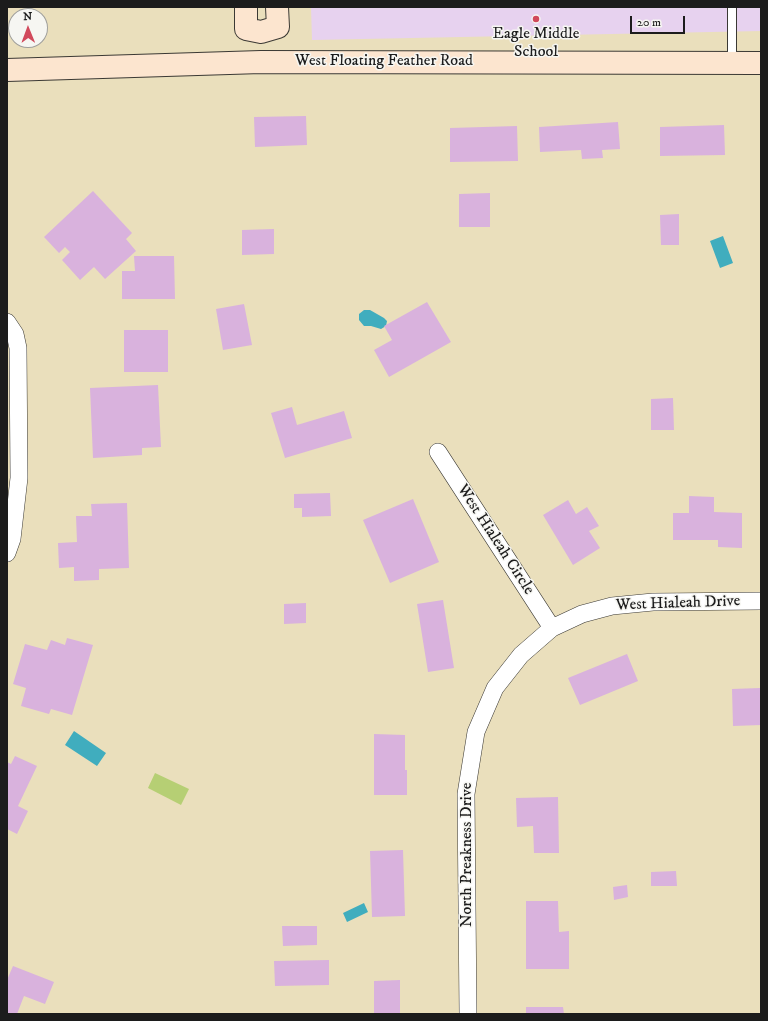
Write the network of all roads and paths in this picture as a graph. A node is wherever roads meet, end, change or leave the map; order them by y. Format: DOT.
graph roads {
  1 [pos="246,7"];
  2 [pos="277,7"];
  3 [pos="732,7"];
  4 [pos="261,32"];
  5 [pos="261,62"];
  6 [pos="732,64"];
  7 [pos="761,64"];
  8 [pos="7,70"];
  9 [pos="7,322"];
  10 [pos="438,452"];
  11 [pos="7,552"];
  12 [pos="761,601"];
  13 [pos="552,628"];
  14 [pos="468,1014"];
  1 -- 4 [label="main road"];
  2 -- 4 [label="main road"];
  3 -- 6 [label="lane"];
  4 -- 5 [label="main road"];
  5 -- 6 [label="main road, West Floating Feather Road"];
  5 -- 8 [label="main road, West Floating Feather Road"];
  6 -- 7 [label="main road, West Floating Feather Road"];
  9 -- 11 [label="street"];
  10 -- 13 [label="street, West Hialeah Circle"];
  12 -- 13 [label="street, West Hialeah Drive"];
  13 -- 14 [label="street, North Preakness Drive"];
}
